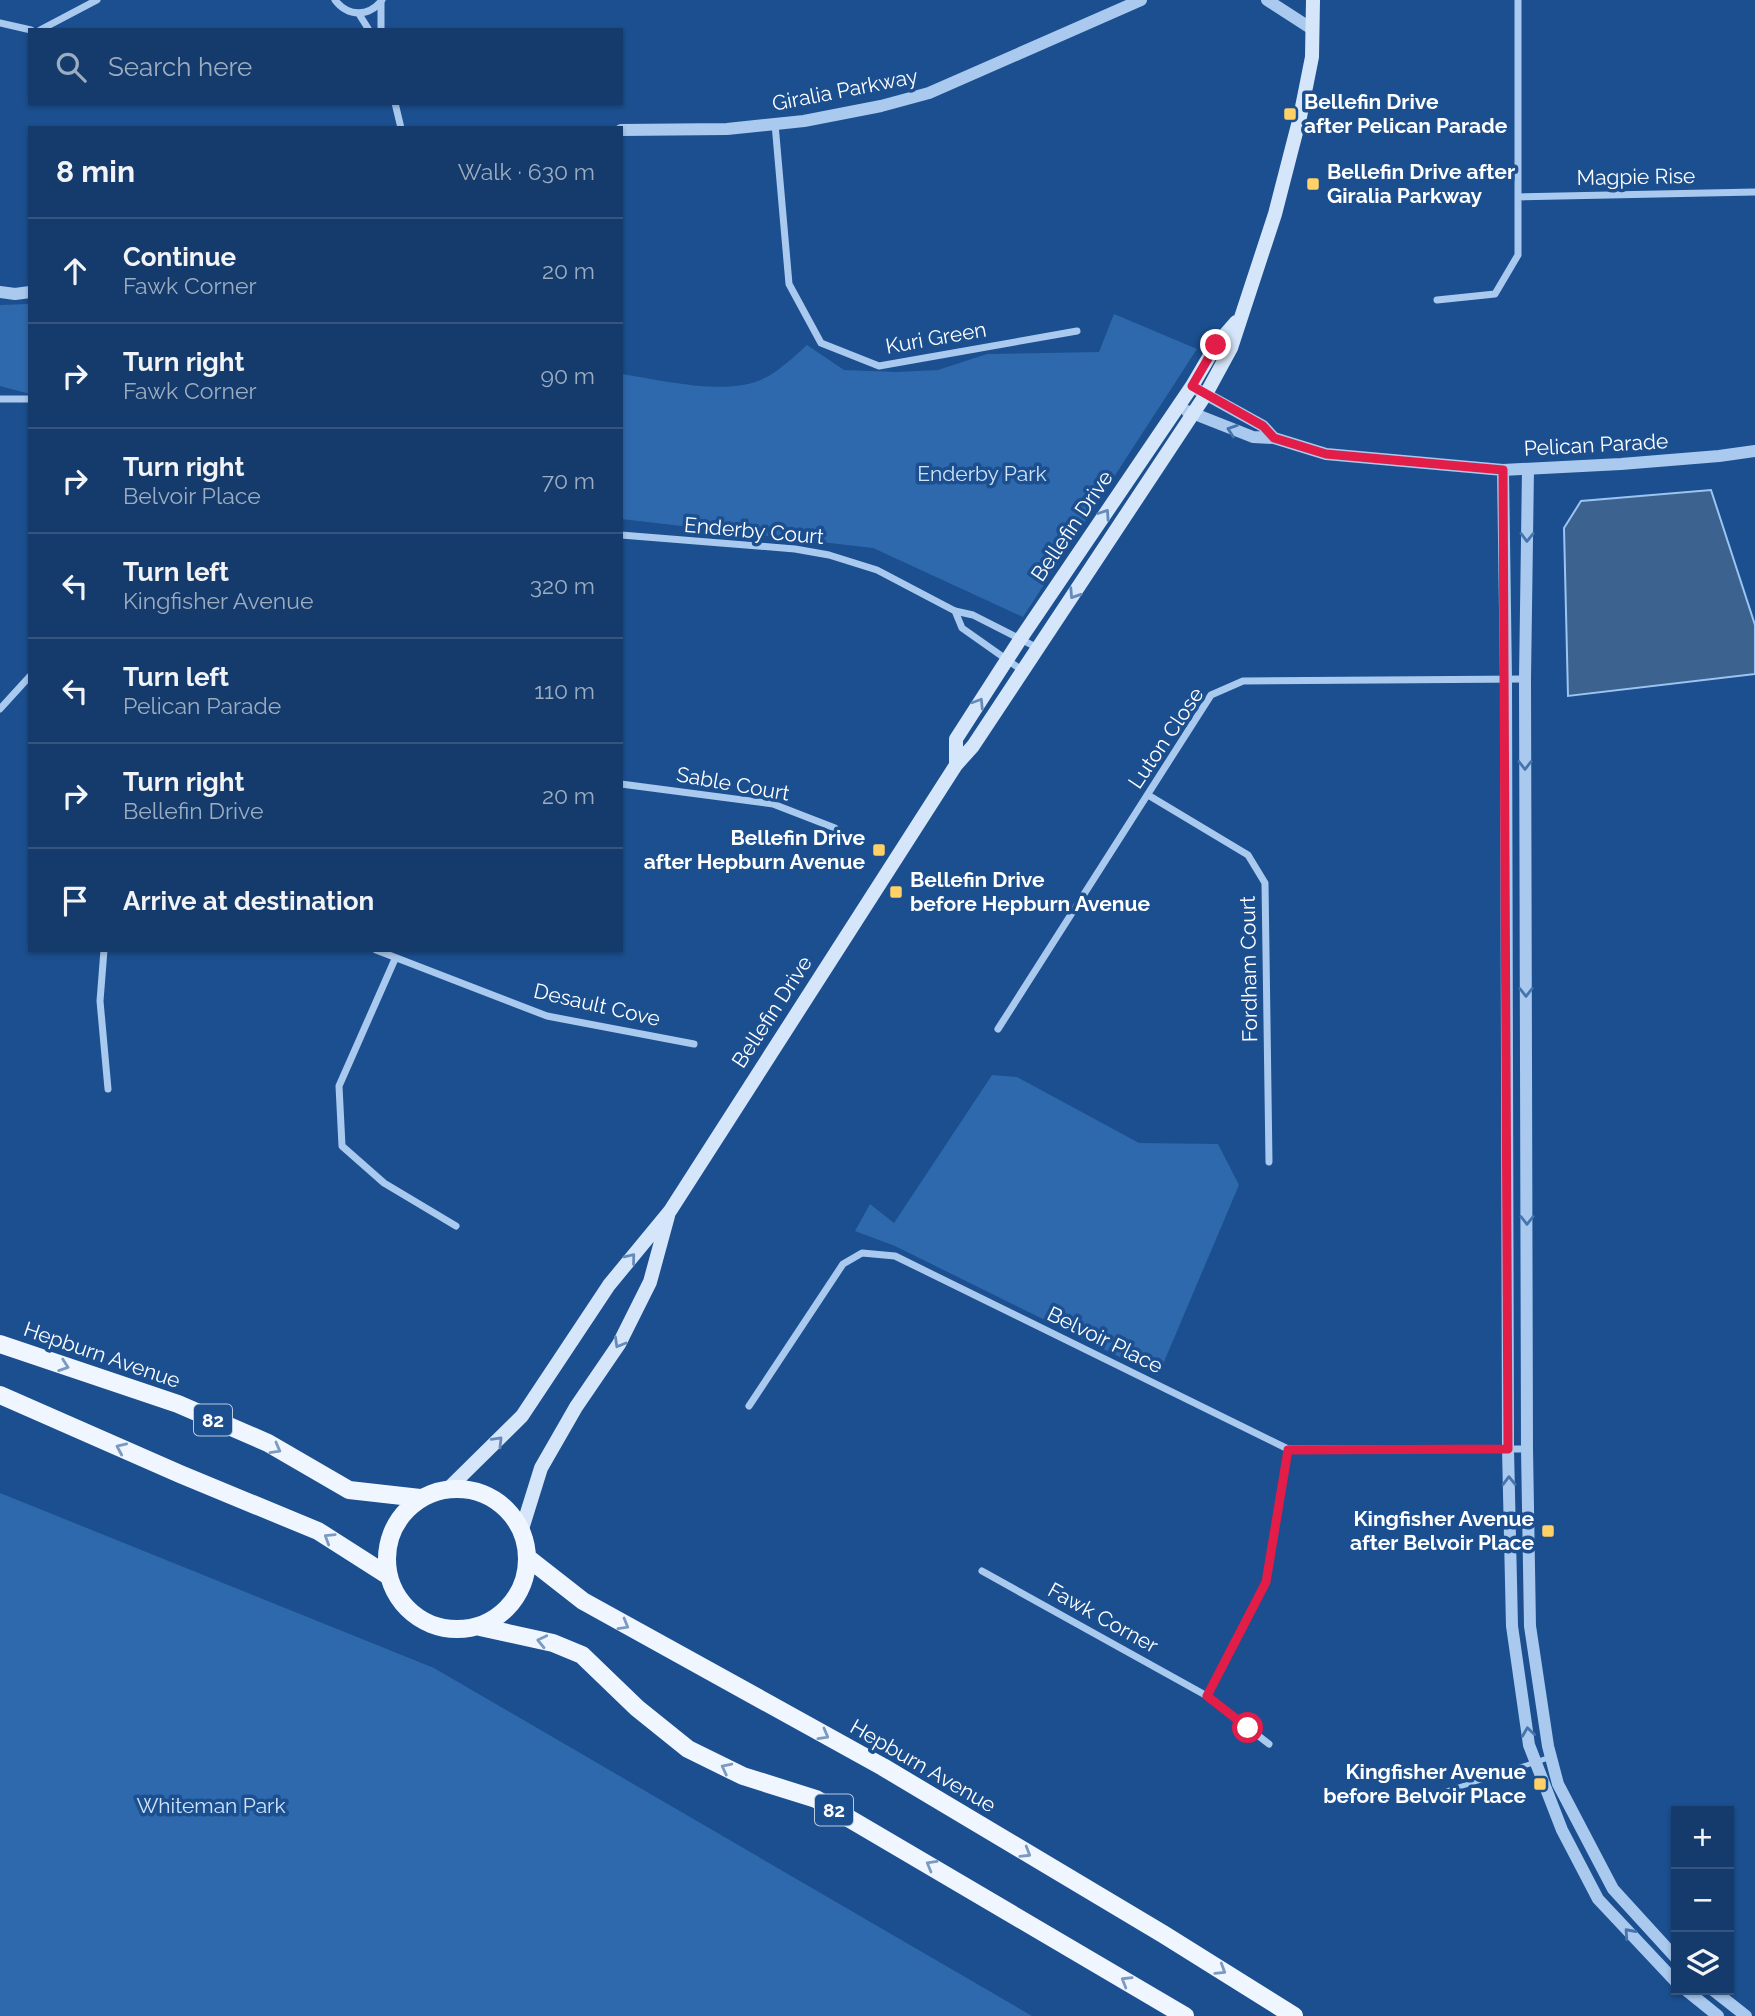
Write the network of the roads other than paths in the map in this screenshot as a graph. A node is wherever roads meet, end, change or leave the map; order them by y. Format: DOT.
graph roads {
  1 [pos="97,0"];
  2 [pos="335,0"];
  3 [pos="382,0"];
  4 [pos="1141,0"];
  5 [pos="1267,0"];
  6 [pos="1313,0"];
  7 [pos="1518,0"];
  8 [pos="359,14"];
  9 [pos="0,23"];
  10 [pos="44,28"];
  11 [pos="368,28"];
  12 [pos="382,28"];
  13 [pos="28,29"];
  14 [pos="1312,29"];
  15 [pos="395,105"];
  16 [pos="775,124"];
  17 [pos="401,126"];
  18 [pos="623,130"];
  19 [pos="1755,192"];
  20 [pos="1518,197"];
  21 [pos="0,292"];
  22 [pos="28,292"];
  23 [pos="1437,300"];
  24 [pos="1240,318"];
  25 [pos="1077,331"];
  26 [pos="1192,386"];
  27 [pos="1206,394"];
  28 [pos="0,399"];
  29 [pos="28,399"];
  30 [pos="1179,406"];
  31 [pos="1193,414"];
  32 [pos="1274,438"];
  33 [pos="1755,451"];
  34 [pos="1528,469"];
  35 [pos="1503,470"];
  36 [pos="623,535"];
  37 [pos="955,611"];
  38 [pos="1021,638"];
  39 [pos="1038,648"];
  40 [pos="1007,660"];
  41 [pos="1023,671"];
  42 [pos="28,678"];
  43 [pos="1506,679"];
  44 [pos="1525,679"];
  45 [pos="0,709"];
  46 [pos="956,765"];
  47 [pos="623,784"];
  48 [pos="1148,795"];
  49 [pos="835,828"];
  50 [pos="104,952"];
  51 [pos="380,952"];
  52 [pos="395,959"];
  53 [pos="998,1029"];
  54 [pos="694,1044"];
  55 [pos="107,1089"];
  56 [pos="1269,1162"];
  57 [pos="670,1211"];
  58 [pos="456,1226"];
  59 [pos="0,1344"];
  60 [pos="0,1395"];
  61 [pos="750,1406"];
  62 [pos="1508,1449"];
  63 [pos="1527,1449"];
  64 [pos="1288,1450"];
  65 [pos="449,1489"];
  66 [pos="420,1498"];
  67 [pos="522,1530"];
  68 [pos="528,1558"];
  69 [pos="982,1570"];
  70 [pos="387,1575"];
  71 [pos="480,1627"];
  72 [pos="1207,1696"];
  73 [pos="1269,1744"];
  74 [pos="1551,1757"];
  75 [pos="1536,1762"];
  76 [pos="1447,1791"];
  77 [pos="1671,1953"];
  78 [pos="1671,1977"];
  79 [pos="1692,1995"];
  80 [pos="1719,1995"];
  81 [pos="1185,2016"];
  82 [pos="1294,2016"];
  83 [pos="1718,2016"];
  84 [pos="1746,2016"];
  1 -- 10 [label="street"];
  2 -- 8 [label="street"];
  3 -- 8 [label="street"];
  3 -- 12 [label="street"];
  4 -- 16 [label="street, Giralia Parkway"];
  5 -- 14 [label="street"];
  6 -- 14 [label="main road, Bellefin Drive"];
  7 -- 20 [label="street"];
  8 -- 11 [label="street"];
  9 -- 13 [label="street"];
  14 -- 24 [label="main road, Bellefin Drive"];
  15 -- 17 [label="street"];
  16 -- 18 [label="street, Giralia Parkway"];
  16 -- 25 [label="street, Kuri Green"];
  19 -- 20 [label="street, Magpie Rise"];
  20 -- 23 [label="street"];
  21 -- 22 [label="street"];
  24 -- 26 [label="main road, Bellefin Drive"];
  24 -- 27 [label="main road, Bellefin Drive"];
  26 -- 27 [label="street, Pelican Parade"];
  26 -- 30 [label="main road, Bellefin Drive"];
  27 -- 31 [label="main road, Bellefin Drive"];
  27 -- 32 [label="street, Pelican Parade"];
  28 -- 29 [label="street"];
  30 -- 31 [label="street, Pelican Parade"];
  38 -- 30 [label="main road, Bellefin Drive, one-way"];
  32 -- 31 [label="street, Pelican Parade, one-way"];
  31 -- 39 [label="main road, Bellefin Drive, one-way"];
  32 -- 35 [label="street, Pelican Parade"];
  33 -- 34 [label="street, Pelican Parade"];
  34 -- 35 [label="street, Pelican Parade"];
  34 -- 44 [label="street, one-way"];
  35 -- 43 [label="street"];
  36 -- 37 [label="street, Enderby Court"];
  37 -- 38 [label="street, Enderby Court"];
  37 -- 40 [label="street, Enderby Court"];
  38 -- 39 [label="street, Enderby Court"];
  38 -- 40 [label="main road, Bellefin Drive"];
  39 -- 41 [label="main road, Bellefin Drive"];
  40 -- 41 [label="street, Enderby Court"];
  46 -- 40 [label="main road, Bellefin Drive, one-way"];
  41 -- 46 [label="main road, Bellefin Drive"];
  42 -- 45 [label="street"];
  43 -- 44 [label="street, Luton Close"];
  43 -- 48 [label="street, Luton Close"];
  43 -- 62 [label="street"];
  44 -- 63 [label="street, one-way"];
  46 -- 57 [label="main road, Bellefin Drive"];
  47 -- 49 [label="street, Sable Court"];
  48 -- 53 [label="street, Luton Close"];
  48 -- 56 [label="street, Fordham Court"];
  50 -- 55 [label="street"];
  51 -- 52 [label="street, Desault Cove"];
  52 -- 54 [label="street, Desault Cove"];
  52 -- 58 [label="street"];
  65 -- 57 [label="main road, Bellefin Drive, one-way"];
  57 -- 67 [label="main road, Bellefin Drive, one-way"];
  59 -- 66 [label="main road, Hepburn Avenue / 82, one-way"];
  70 -- 60 [label="main road, 82, one-way"];
  61 -- 64 [label="street, Belvoir Place"];
  62 -- 63 [label="street, Belvoir Place"];
  62 -- 64 [label="street, Belvoir Place"];
  75 -- 62 [label="street, one-way"];
  63 -- 74 [label="street"];
  64 -- 72 [label="street"];
  65 -- 66 [label="main road, 82"];
  65 -- 67 [label="main road, 82"];
  66 -- 70 [label="main road, 82"];
  67 -- 68 [label="main road, 82"];
  68 -- 71 [label="main road, 82"];
  68 -- 82 [label="main road, Hepburn Avenue, one-way"];
  69 -- 72 [label="street, Fawk Corner"];
  70 -- 71 [label="main road, 82"];
  81 -- 71 [label="main road, 82, one-way"];
  72 -- 73 [label="street, Fawk Corner"];
  74 -- 75 [label="lane"];
  74 -- 77 [label="street"];
  75 -- 76 [label="lane"];
  78 -- 75 [label="street, one-way"];
  79 -- 83 [label="street"];
  80 -- 84 [label="street"];
}
